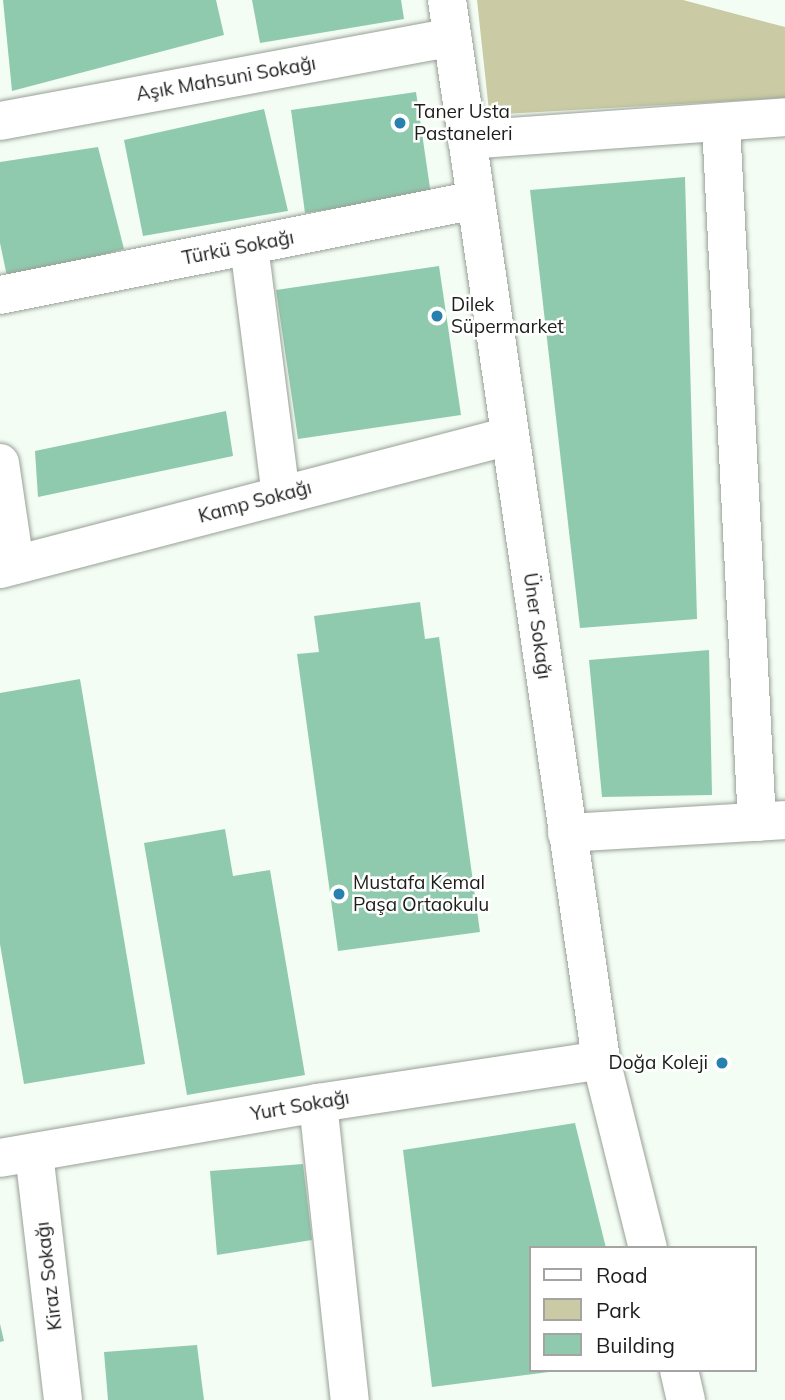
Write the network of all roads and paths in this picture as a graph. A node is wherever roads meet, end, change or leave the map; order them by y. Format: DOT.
graph roads {
  1 [pos="447,0"];
  2 [pos="452,37"];
  3 [pos="785,117"];
  4 [pos="0,121"];
  5 [pos="721,124"];
  6 [pos="467,141"];
  7 [pos="475,200"];
  8 [pos="250,246"];
  9 [pos="0,296"];
  10 [pos="509,436"];
  11 [pos="0,463"];
  12 [pos="281,495"];
  13 [pos="8,567"];
  14 [pos="771,821"];
  15 [pos="567,833"];
  16 [pos="601,1060"];
  17 [pos="317,1103"];
  18 [pos="17,1155"];
  19 [pos="648,1246"];
  20 [pos="679,1372"];
  21 [pos="63,1400"];
  22 [pos="350,1400"];
  23 [pos="686,1400"];
  1 -- 2 [label="street, Üner Sokağı"];
  2 -- 4 [label="street, Aşık Mahsuni Sokağı"];
  2 -- 6 [label="street, Üner Sokağı"];
  3 -- 5 [label="street"];
  5 -- 6 [label="street"];
  5 -- 14 [label="street"];
  6 -- 7 [label="street, Üner Sokağı"];
  7 -- 8 [label="street, Türkü Sokağı"];
  7 -- 10 [label="street, Üner Sokağı"];
  8 -- 9 [label="street, Türkü Sokağı"];
  8 -- 12 [label="street"];
  10 -- 12 [label="street, Kamp Sokağı"];
  10 -- 15 [label="street, Üner Sokağı"];
  11 -- 13 [label="street"];
  12 -- 13 [label="street, Kamp Sokağı"];
  14 -- 15 [label="street"];
  15 -- 16 [label="street, Üner Sokağı"];
  16 -- 17 [label="street, Yurt Sokağı"];
  16 -- 19 [label="street, Üner Sokağı"];
  17 -- 18 [label="street, Yurt Sokağı"];
  17 -- 22 [label="street"];
  18 -- 21 [label="street, Kiraz Sokağı"];
  20 -- 23 [label="street"];
}
